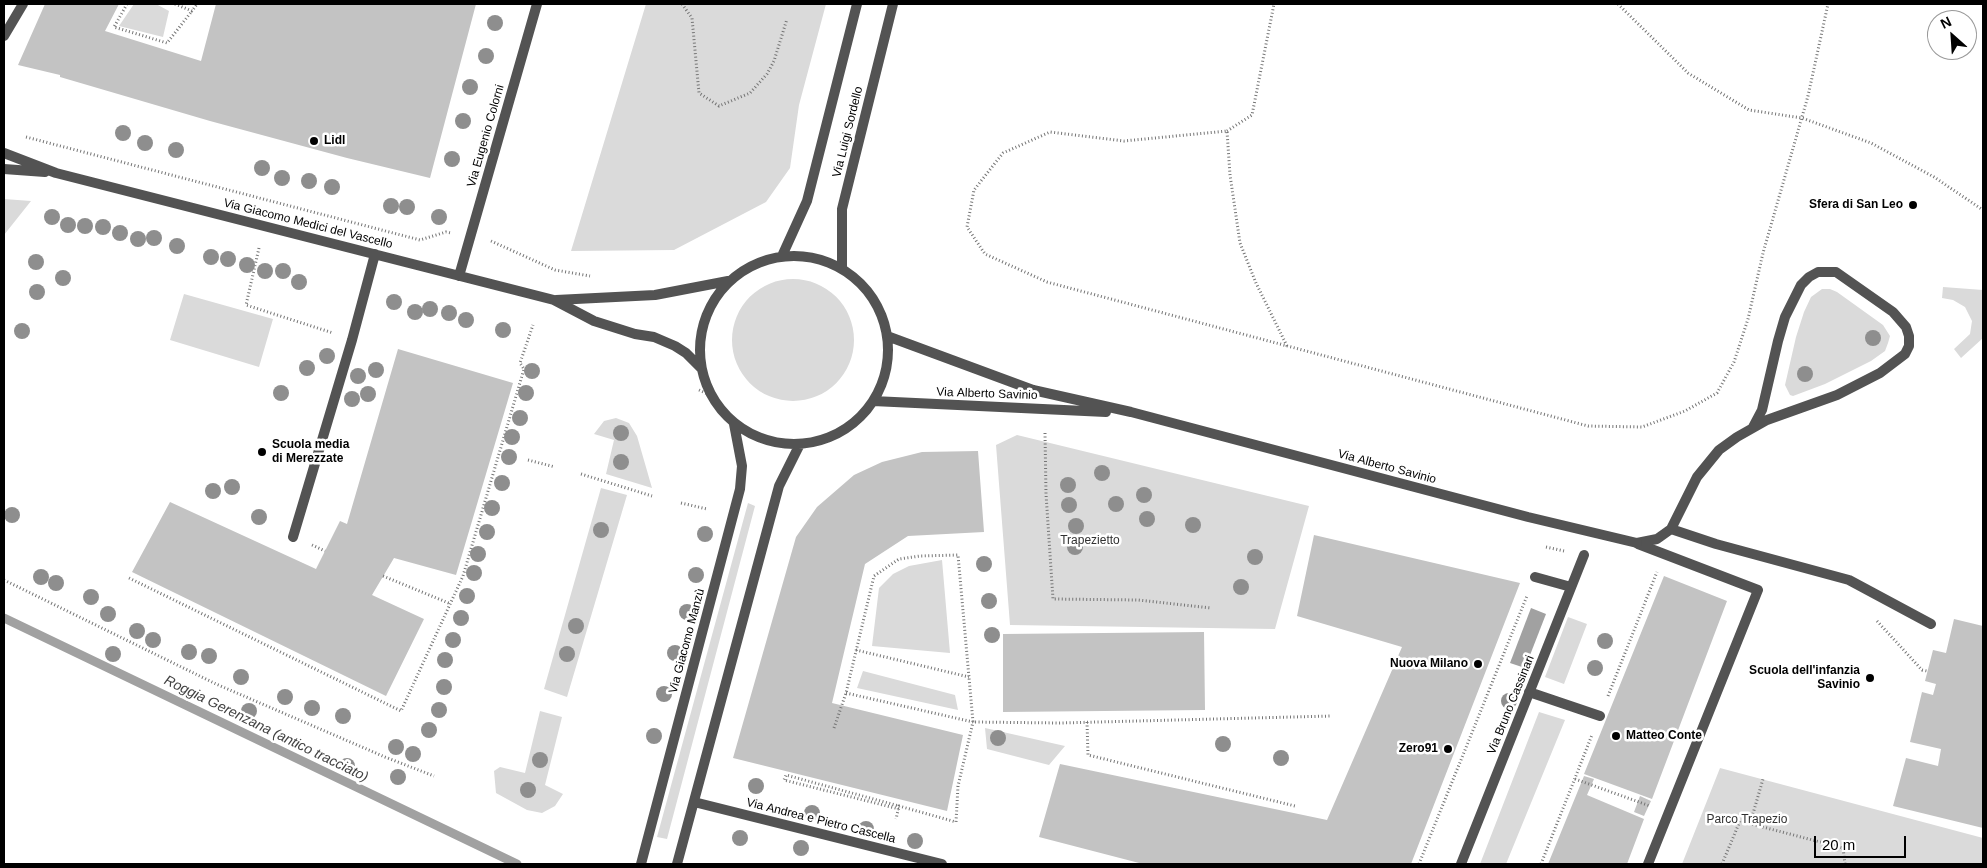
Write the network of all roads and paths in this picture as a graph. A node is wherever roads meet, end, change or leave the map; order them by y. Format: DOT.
graph roads {
  1 [pos="23,4"];
  2 [pos="128,4"];
  3 [pos="175,4"];
  4 [pos="197,4"];
  5 [pos="537,4"];
  6 [pos="682,4"];
  7 [pos="857,4"];
  8 [pos="893,4"];
  9 [pos="1274,4"];
  10 [pos="1618,4"];
  11 [pos="1828,4"];
  12 [pos="192,11"];
  13 [pos="787,19"];
  14 [pos="4,36"];
  15 [pos="1802,118"];
  16 [pos="1228,131"];
  17 [pos="21,136"];
  18 [pos="4,153"];
  19 [pos="4,169"];
  20 [pos="56,173"];
  21 [pos="1983,210"];
  22 [pos="470,234"];
  23 [pos="259,248"];
  24 [pos="375,254"];
  25 [pos="782,256"];
  26 [pos="842,268"];
  27 [pos="459,276"];
  28 [pos="592,276"];
  29 [pos="728,281"];
  30 [pos="554,300"];
  31 [pos="534,325"];
  32 [pos="887,336"];
  33 [pos="352,340"];
  34 [pos="1286,346"];
  35 [pos="700,368"];
  36 [pos="873,402"];
  37 [pos="1131,412"];
  38 [pos="734,424"];
  39 [pos="1753,427"];
  40 [pos="1045,433"];
  41 [pos="800,444"];
  42 [pos="528,460"];
  43 [pos="555,467"];
  44 [pos="581,474"];
  45 [pos="652,496"];
  46 [pos="680,503"];
  47 [pos="707,509"];
  48 [pos="1670,529"];
  49 [pos="294,537"];
  50 [pos="1637,543"];
  51 [pos="1546,547"];
  52 [pos="1584,555"];
  53 [pos="1649,568"];
  54 [pos="383,576"];
  55 [pos="1535,576"];
  56 [pos="130,578"];
  57 [pos="4,580"];
  58 [pos="1571,587"];
  59 [pos="1073,593"];
  60 [pos="1072,600"];
  61 [pos="451,604"];
  62 [pos="1210,608"];
  63 [pos="1872,614"];
  64 [pos="1931,624"];
  65 [pos="856,650"];
  66 [pos="1927,671"];
  67 [pos="969,677"];
  68 [pos="1529,692"];
  69 [pos="846,693"];
  70 [pos="1331,716"];
  71 [pos="1600,716"];
  72 [pos="973,722"];
  73 [pos="1087,722"];
  74 [pos="834,728"];
  75 [pos="434,776"];
  76 [pos="1575,779"];
  77 [pos="1763,779"];
  78 [pos="694,802"];
  79 [pos="1295,806"];
  80 [pos="899,807"];
  81 [pos="1656,808"];
  82 [pos="896,819"];
  83 [pos="1750,824"];
  84 [pos="641,864"];
  85 [pos="677,864"];
  86 [pos="942,864"];
  87 [pos="1419,864"];
  88 [pos="1461,864"];
  89 [pos="1541,864"];
  90 [pos="1648,864"];
  91 [pos="1722,864"];
  92 [pos="1845,864"];
  1 -- 14 [label="street"];
  2 -- 12 [label="path"];
  3 -- 12 [label="path"];
  4 -- 12 [label="path"];
  5 -- 22 [label="street, Via Eugenio Colorni"];
  6 -- 13 [label="path"];
  7 -- 25 [label="street, Via Luigi Sordello"];
  8 -- 26 [label="street, Via Luigi Sordello"];
  9 -- 16 [label="path"];
  10 -- 15 [label="path"];
  11 -- 15 [label="path"];
  15 -- 21 [label="path"];
  15 -- 34 [label="path"];
  16 -- 34 [label="path"];
  16 -- 34 [label="path"];
  17 -- 22 [label="path"];
  18 -- 20 [label="street, Via Giacomo Medici del Vascello"];
  19 -- 20 [label="street, Via Giacomo Medici del Vascello"];
  20 -- 24 [label="street, Via Giacomo Medici del Vascello"];
  22 -- 27 [label="street, Via Eugenio Colorni"];
  22 -- 28 [label="path"];
  23 -- 33 [label="path"];
  24 -- 27 [label="street, Via Giacomo Medici del Vascello"];
  24 -- 33 [label="street"];
  25 -- 26 [label="street"];
  25 -- 29 [label="street"];
  26 -- 32 [label="street"];
  27 -- 30 [label="street, Via Giacomo Medici del Vascello"];
  29 -- 30 [label="street, Via Giacomo Medici del Vascello"];
  29 -- 35 [label="street"];
  30 -- 35 [label="street, Via Giacomo Medici del Vascello"];
  31 -- 61 [label="path"];
  32 -- 36 [label="street"];
  32 -- 37 [label="street, Via Alberto Savinio"];
  33 -- 49 [label="street"];
  35 -- 38 [label="street"];
  36 -- 37 [label="street, Via Alberto Savinio"];
  36 -- 41 [label="street"];
  37 -- 50 [label="street, Via Alberto Savinio"];
  38 -- 41 [label="street"];
  38 -- 84 [label="street, Via Giacomo Manzù"];
  39 -- 39 [label="street"];
  39 -- 48 [label="street"];
  40 -- 60 [label="path"];
  41 -- 78 [label="street"];
  42 -- 43 [label="path"];
  44 -- 45 [label="path"];
  46 -- 47 [label="path"];
  48 -- 50 [label="street"];
  48 -- 64 [label="street"];
  50 -- 90 [label="street, Via Alberto Savinio"];
  51 -- 52 [label="path"];
  52 -- 58 [label="street, Via Bruno Cassinari"];
  53 -- 71 [label="path"];
  54 -- 61 [label="path"];
  55 -- 58 [label="street"];
  55 -- 87 [label="path"];
  56 -- 61 [label="path"];
  57 -- 75 [label="path"];
  58 -- 68 [label="street, Via Bruno Cassinari"];
  59 -- 60 [label="path"];
  60 -- 62 [label="path"];
  63 -- 66 [label="path"];
  65 -- 67 [label="path"];
  65 -- 67 [label="path"];
  65 -- 69 [label="path"];
  67 -- 72 [label="path"];
  68 -- 71 [label="street"];
  68 -- 88 [label="street, Via Bruno Cassinari"];
  69 -- 72 [label="path"];
  69 -- 74 [label="path"];
  70 -- 73 [label="path"];
  71 -- 76 [label="path"];
  72 -- 73 [label="path"];
  72 -- 80 [label="path"];
  73 -- 79 [label="path"];
  76 -- 81 [label="path"];
  76 -- 89 [label="path"];
  77 -- 83 [label="path"];
  78 -- 85 [label="street"];
  78 -- 86 [label="street, Via Andrea e Pietro Cascella"];
  80 -- 80 [label="path"];
  80 -- 82 [label="path"];
  83 -- 91 [label="path"];
  83 -- 92 [label="path"];
}
